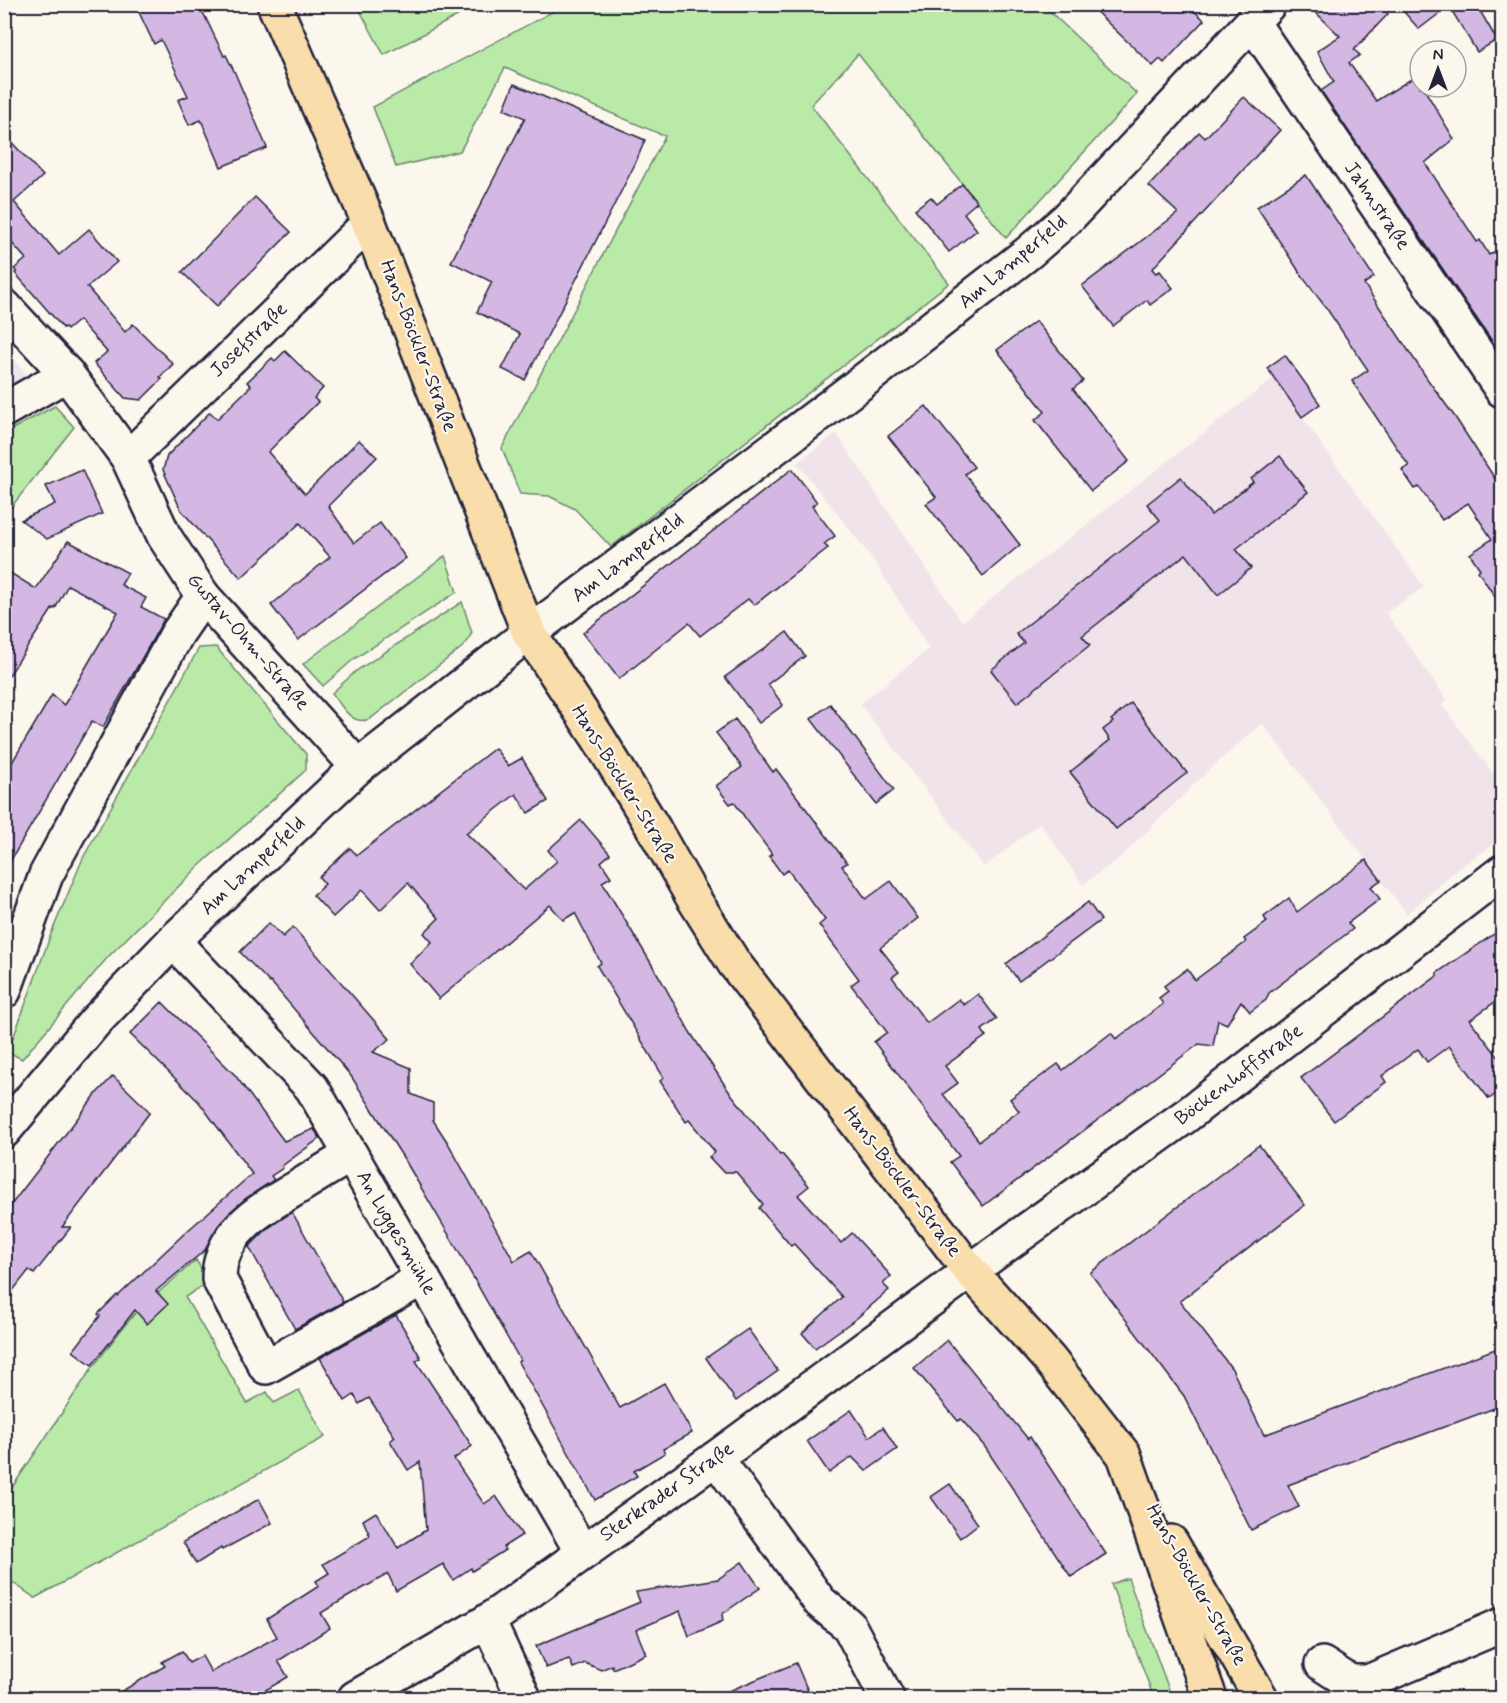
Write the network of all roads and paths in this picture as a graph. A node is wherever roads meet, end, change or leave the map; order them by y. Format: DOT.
graph roads {
  1 [pos="274,4"];
  2 [pos="1260,13"];
  3 [pos="369,223"];
  4 [pos="4,306"];
  5 [pos="67,374"];
  6 [pos="1503,390"];
  7 [pos="4,410"];
  8 [pos="128,458"];
  9 [pos="203,596"];
  10 [pos="529,633"];
  11 [pos="358,767"];
  12 [pos="1503,872"];
  13 [pos="173,941"];
  14 [pos="4,991"];
  15 [pos="4,1131"];
  16 [pos="351,1155"];
  17 [pos="970,1271"];
  18 [pos="423,1278"];
  19 [pos="716,1458"];
  20 [pos="1132,1472"];
  21 [pos="582,1552"];
  22 [pos="488,1621"];
  23 [pos="1503,1625"];
  24 [pos="1322,1664"];
  25 [pos="355,1698"];
  26 [pos="524,1698"];
  27 [pos="887,1698"];
  28 [pos="1210,1698"];
  29 [pos="1261,1698"];
  1 -- 3 [label="main road, Hans-Böckler-Straße"];
  2 -- 6 [label="street, Jahnstraße"];
  2 -- 10 [label="street, Am Lamperfeld"];
  3 -- 8 [label="street, Josefstraße"];
  3 -- 10 [label="main road, Hans-Böckler-Straße"];
  4 -- 5 [label="street, Gustav-Ohm-Straße"];
  5 -- 7 [label="street"];
  5 -- 8 [label="street, Gustav-Ohm-Straße"];
  8 -- 9 [label="street, Gustav-Ohm-Straße"];
  9 -- 11 [label="street, Gustav-Ohm-Straße"];
  9 -- 14 [label="street"];
  10 -- 11 [label="street, Am Lamperfeld"];
  10 -- 17 [label="main road, Hans-Böckler-Straße"];
  11 -- 13 [label="street, Am Lamperfeld"];
  12 -- 17 [label="street, Böckenhoffstraße"];
  13 -- 15 [label="street, Am Lamperfeld"];
  13 -- 16 [label="street, An Luggesmühle"];
  16 -- 18 [label="street, An Luggesmühle"];
  16 -- 18 [label="street"];
  17 -- 19 [label="street, Sterkrader Straße"];
  17 -- 20 [label="main road, Hans-Böckler-Straße"];
  18 -- 21 [label="street, An Luggesmühle"];
  19 -- 21 [label="street, Sterkrader Straße"];
  19 -- 27 [label="street"];
  20 -- 28 [label="main road, Hans-Böckler-Straße"];
  20 -- 29 [label="main road, Hans-Böckler-Straße"];
  21 -- 22 [label="street, Sterkrader Straße"];
  22 -- 25 [label="street, Sterkrader Straße"];
  22 -- 26 [label="street"];
  23 -- 24 [label="street"];
}
